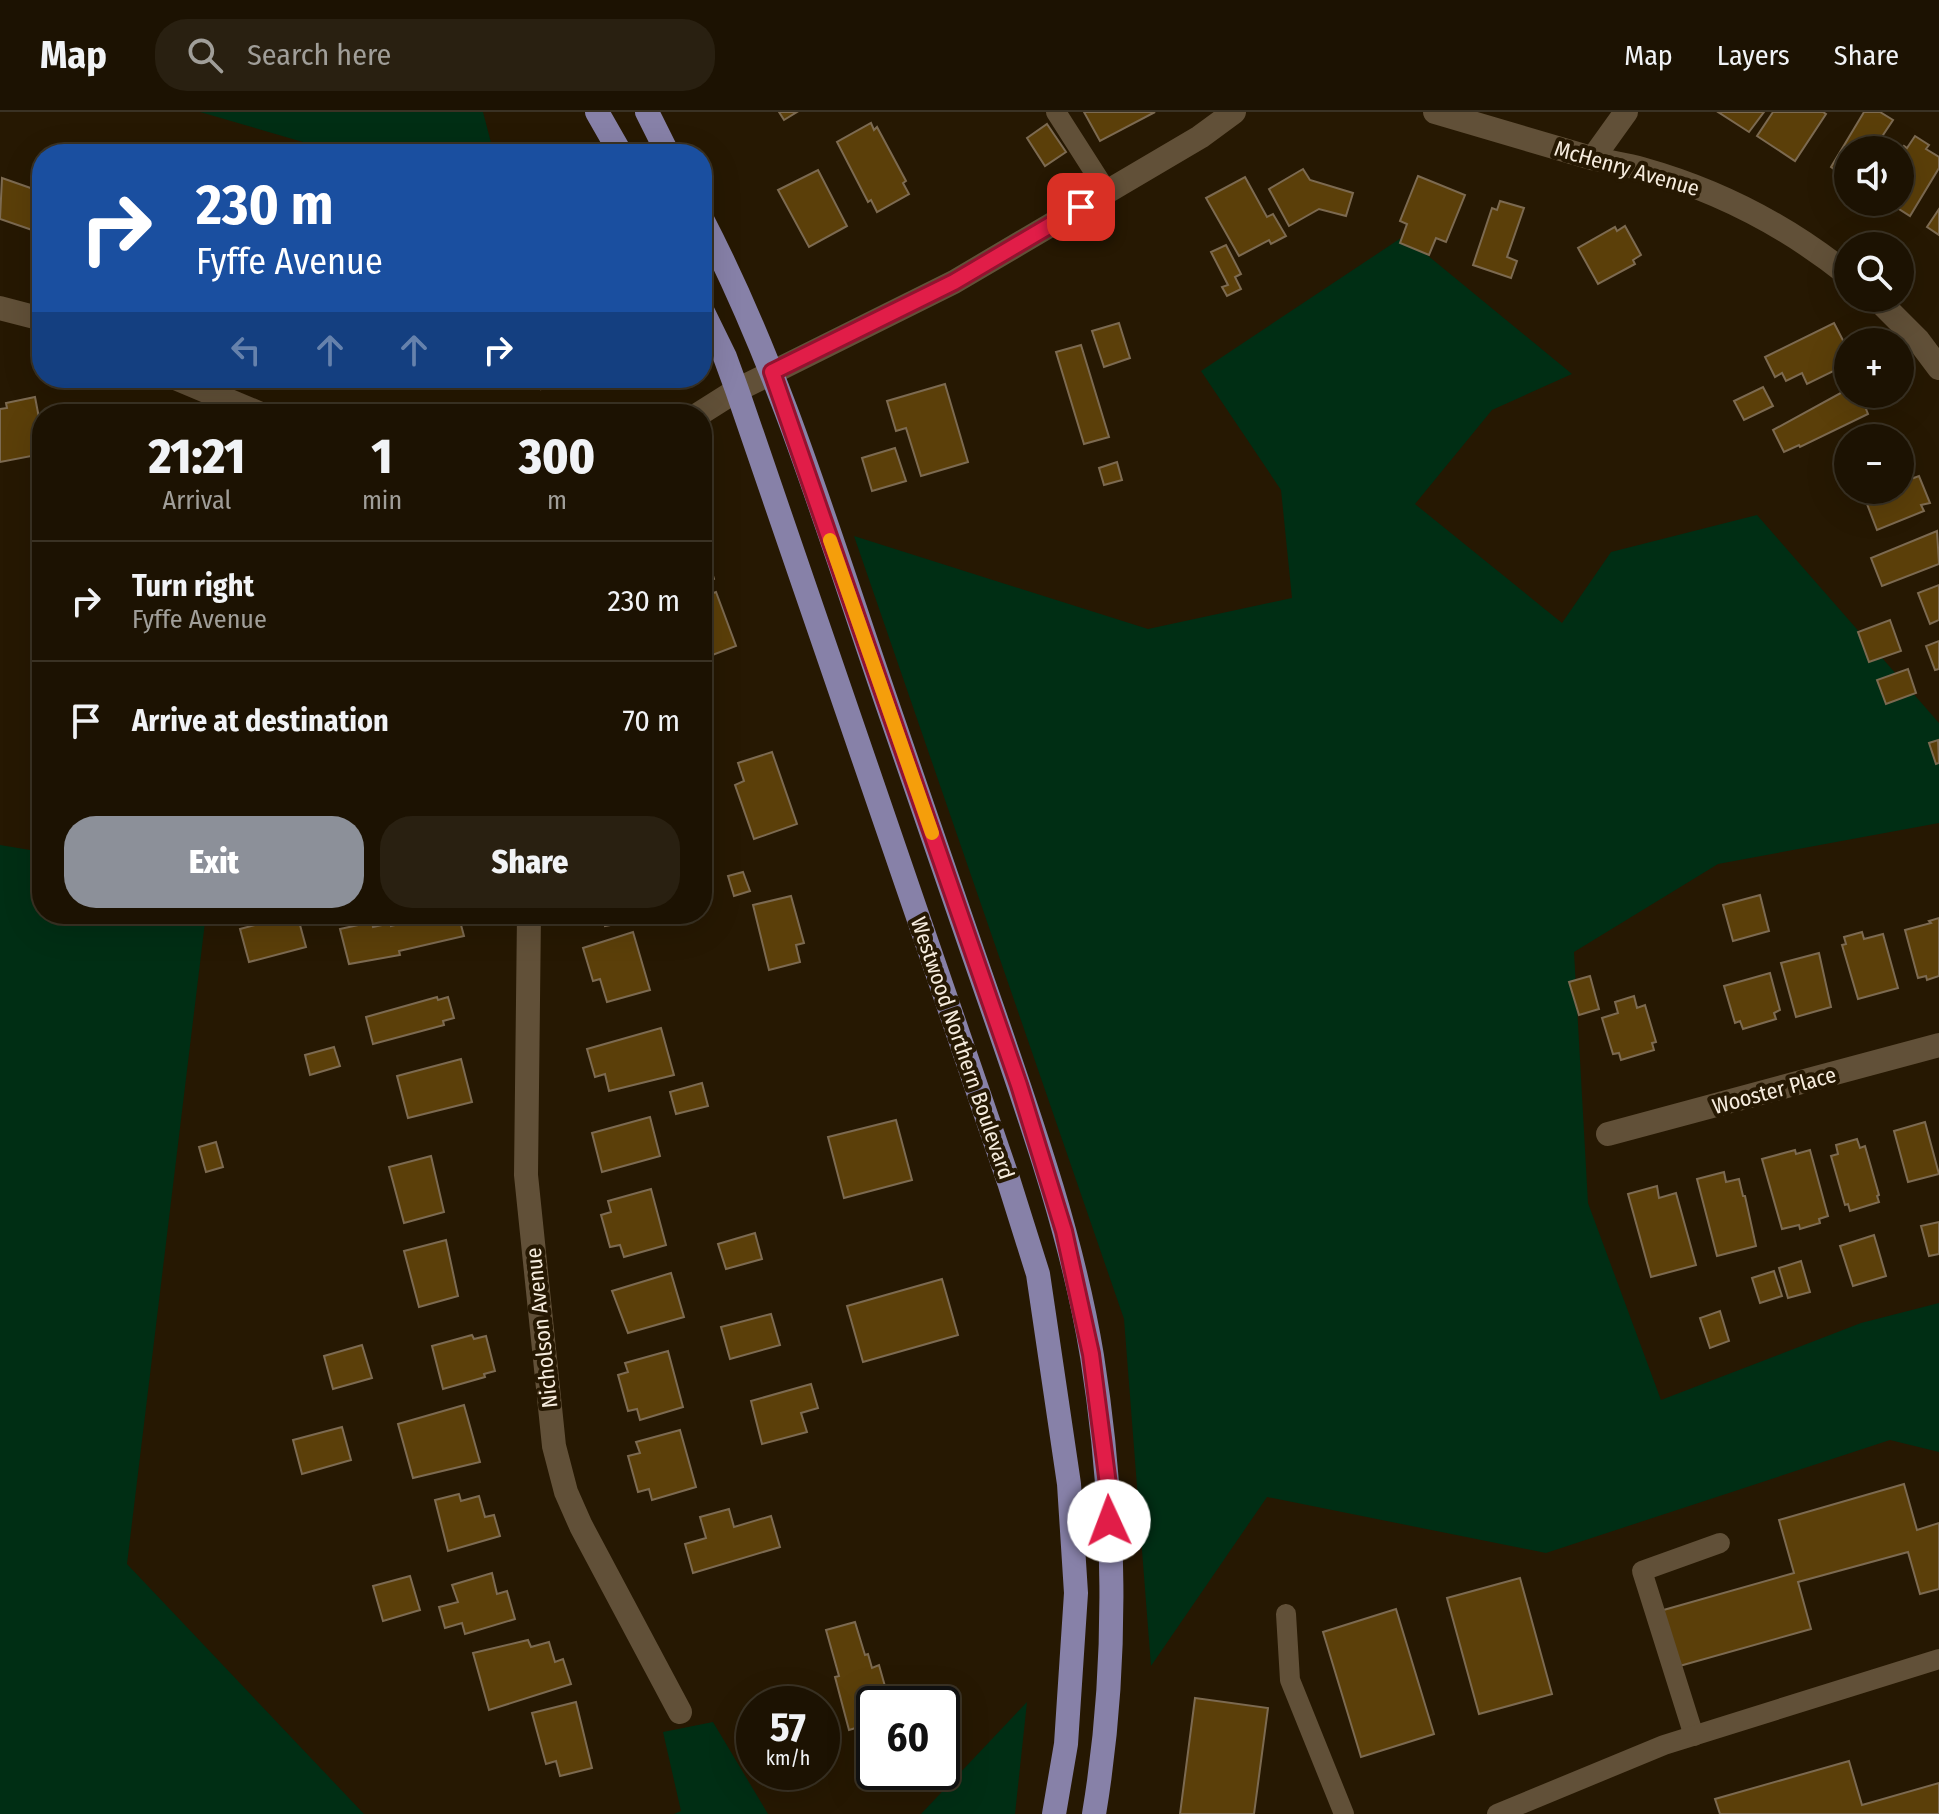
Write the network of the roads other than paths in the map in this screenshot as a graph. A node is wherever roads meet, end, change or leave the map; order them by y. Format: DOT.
graph roads {
  1 [pos="597,112"];
  2 [pos="647,112"];
  3 [pos="1056,112"];
  4 [pos="1234,112"];
  5 [pos="1435,112"];
  6 [pos="1626,112"];
  7 [pos="615,144"];
  8 [pos="663,144"];
  9 [pos="1593,158"];
  10 [pos="1107,192"];
  11 [pos="712,241"];
  12 [pos="1834,264"];
  13 [pos="0,308"];
  14 [pos="1890,312"];
  15 [pos="32,316"];
  16 [pos="712,330"];
  17 [pos="1939,368"];
  18 [pos="772,372"];
  19 [pos="199,388"];
  20 [pos="737,390"];
  21 [pos="237,404"];
  22 [pos="712,406"];
  23 [pos="529,924"];
  24 [pos="1939,1045"];
  25 [pos="1608,1134"];
  26 [pos="1720,1543"];
  27 [pos="1286,1614"];
  28 [pos="1939,1659"];
  29 [pos="680,1712"];
  30 [pos="1694,1736"];
  31 [pos="1054,1814"];
  32 [pos="1094,1814"];
  33 [pos="1344,1814"];
  34 [pos="1497,1814"];
  1 -- 7 [label="main road"];
  2 -- 8 [label="main road"];
  3 -- 10 [label="lane"];
  4 -- 10 [label="street"];
  5 -- 9 [label="street, McHenry Avenue"];
  6 -- 9 [label="street"];
  9 -- 12 [label="street, McHenry Avenue"];
  10 -- 18 [label="street"];
  11 -- 18 [label="main road, Westwood Northern Boulevard"];
  13 -- 15 [label="street"];
  14 -- 17 [label="street"];
  16 -- 20 [label="main road, Westwood Northern Boulevard"];
  18 -- 20 [label="street"];
  18 -- 32 [label="main road, Westwood Northern Boulevard"];
  19 -- 21 [label="street"];
  20 -- 22 [label="street"];
  20 -- 31 [label="main road, Westwood Northern Boulevard"];
  23 -- 29 [label="street, Nicholson Avenue"];
  24 -- 25 [label="street, Wooster Place"];
  26 -- 30 [label="lane"];
  27 -- 33 [label="lane"];
  28 -- 30 [label="lane"];
  30 -- 34 [label="lane"];
}
